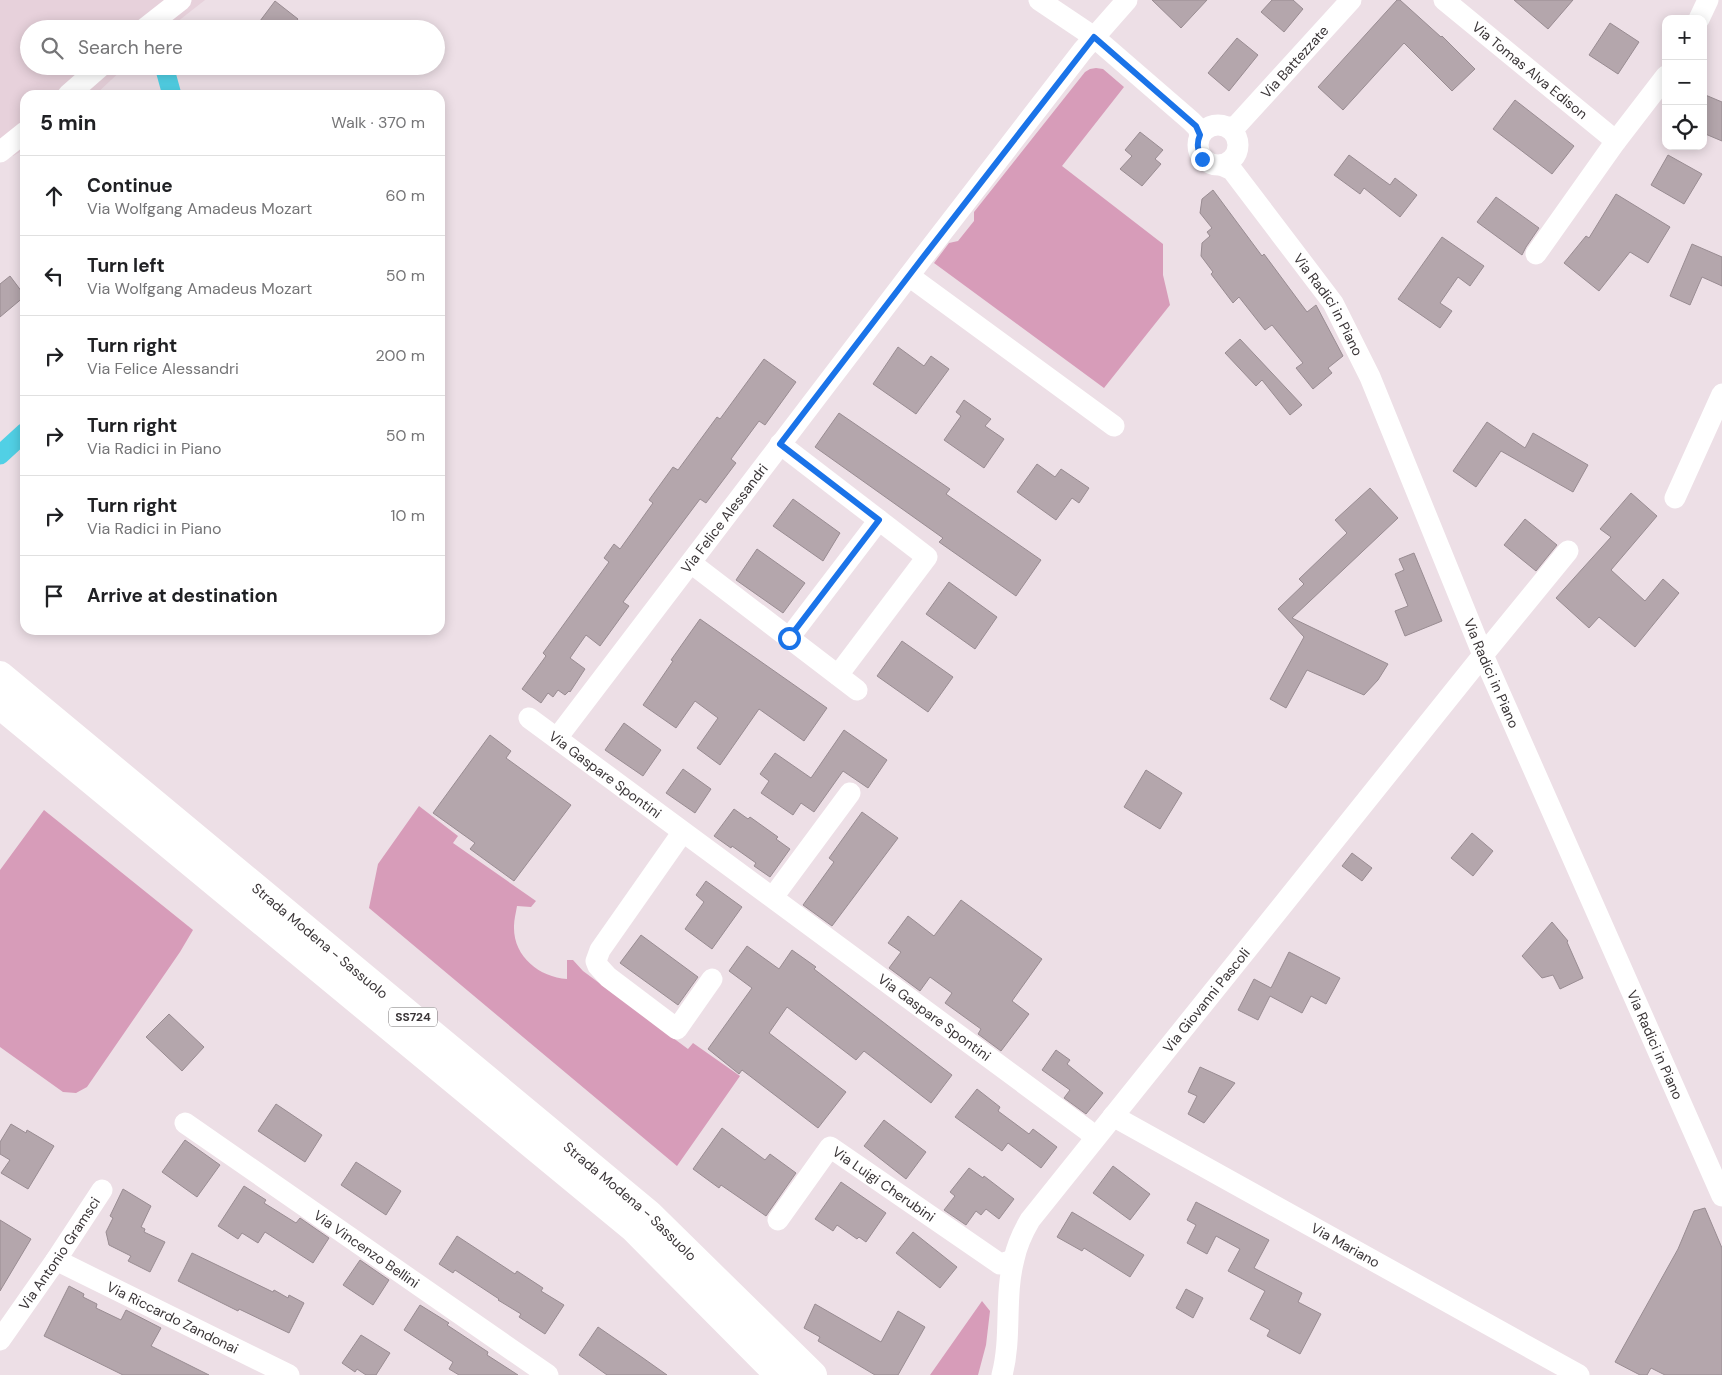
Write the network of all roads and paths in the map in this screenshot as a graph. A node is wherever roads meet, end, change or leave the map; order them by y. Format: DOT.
graph roads {
  1 [pos="181,0"];
  2 [pos="1039,0"];
  3 [pos="1126,0"];
  4 [pos="1351,0"];
  5 [pos="1444,0"];
  6 [pos="1708,0"];
  7 [pos="1701,15"];
  8 [pos="155,20"];
  9 [pos="1094,37"];
  10 [pos="91,75"];
  11 [pos="1662,81"];
  12 [pos="74,90"];
  13 [pos="1201,129"];
  14 [pos="1234,129"];
  15 [pos="20,136"];
  16 [pos="1616,141"];
  17 [pos="0,152"];
  18 [pos="1228,165"];
  19 [pos="1536,254"];
  20 [pos="909,276"];
  21 [pos="1721,400"];
  22 [pos="1114,426"];
  23 [pos="780,444"];
  24 [pos="1675,498"];
  25 [pos="879,520"];
  26 [pos="1568,551"];
  27 [pos="691,563"];
  28 [pos="789,638"];
  29 [pos="1482,655"];
  30 [pos="0,674"];
  31 [pos="838,675"];
  32 [pos="857,690"];
  33 [pos="0,704"];
  34 [pos="529,718"];
  35 [pos="557,738"];
  36 [pos="850,793"];
  37 [pos="682,833"];
  38 [pos="773,897"];
  39 [pos="712,979"];
  40 [pos="1113,1116"];
  41 [pos="185,1123"];
  42 [pos="1095,1138"];
  43 [pos="102,1190"];
  44 [pos="1722,1196"];
  45 [pos="778,1220"];
  46 [pos="56,1260"];
  47 [pos="1013,1260"];
  48 [pos="0,1340"];
  49 [pos="542,1373"];
  50 [pos="290,1375"];
  51 [pos="779,1375"];
  52 [pos="813,1375"];
  53 [pos="1002,1375"];
  54 [pos="1579,1375"];
  1 -- 8 [label="street"];
  2 -- 9 [label="street"];
  3 -- 9 [label="street, Via Felice Alessandri"];
  4 -- 14 [label="street, Via Battezzate"];
  5 -- 16 [label="street, Via Tomas Alva Edison"];
  6 -- 7 [label="street"];
  9 -- 13 [label="street"];
  9 -- 20 [label="street, Via Felice Alessandri"];
  10 -- 12 [label="street"];
  11 -- 16 [label="street"];
  13 -- 14 [label="street"];
  13 -- 18 [label="street, Via Radici in Piano"];
  14 -- 18 [label="street"];
  15 -- 17 [label="street"];
  16 -- 19 [label="street"];
  18 -- 29 [label="street, Via Radici in Piano"];
  20 -- 22 [label="street"];
  20 -- 23 [label="street, Via Felice Alessandri"];
  21 -- 24 [label="street"];
  23 -- 25 [label="street"];
  23 -- 27 [label="street, Via Felice Alessandri"];
  25 -- 28 [label="street"];
  25 -- 31 [label="street"];
  26 -- 29 [label="street, Via Giovanni Pascoli"];
  27 -- 28 [label="street"];
  27 -- 35 [label="street, Via Felice Alessandri"];
  28 -- 31 [label="street"];
  29 -- 40 [label="street, Via Giovanni Pascoli"];
  29 -- 44 [label="street, Via Radici in Piano"];
  30 -- 52 [label="highway, Strada Modena - Sassuolo / SS724"];
  31 -- 32 [label="street"];
  33 -- 51 [label="highway, Strada Modena - Sassuolo"];
  34 -- 35 [label="street, Via Gaspare Spontini"];
  35 -- 37 [label="street, Via Gaspare Spontini"];
  36 -- 38 [label="street"];
  37 -- 38 [label="street, Via Gaspare Spontini"];
  37 -- 39 [label="street"];
  38 -- 42 [label="street, Via Gaspare Spontini"];
  40 -- 42 [label="street, Via Giovanni Pascoli"];
  40 -- 54 [label="street, Via Mariano"];
  41 -- 49 [label="street, Via Vincenzo Bellini"];
  42 -- 47 [label="street, Via Giovanni Pascoli"];
  43 -- 46 [label="street, Via Antonio Gramsci"];
  45 -- 47 [label="street, Via Luigi Cherubini"];
  46 -- 48 [label="street, Via Antonio Gramsci"];
  46 -- 50 [label="street, Via Riccardo Zandonai"];
  47 -- 53 [label="street, Via Giovanni Pascoli"];
}
